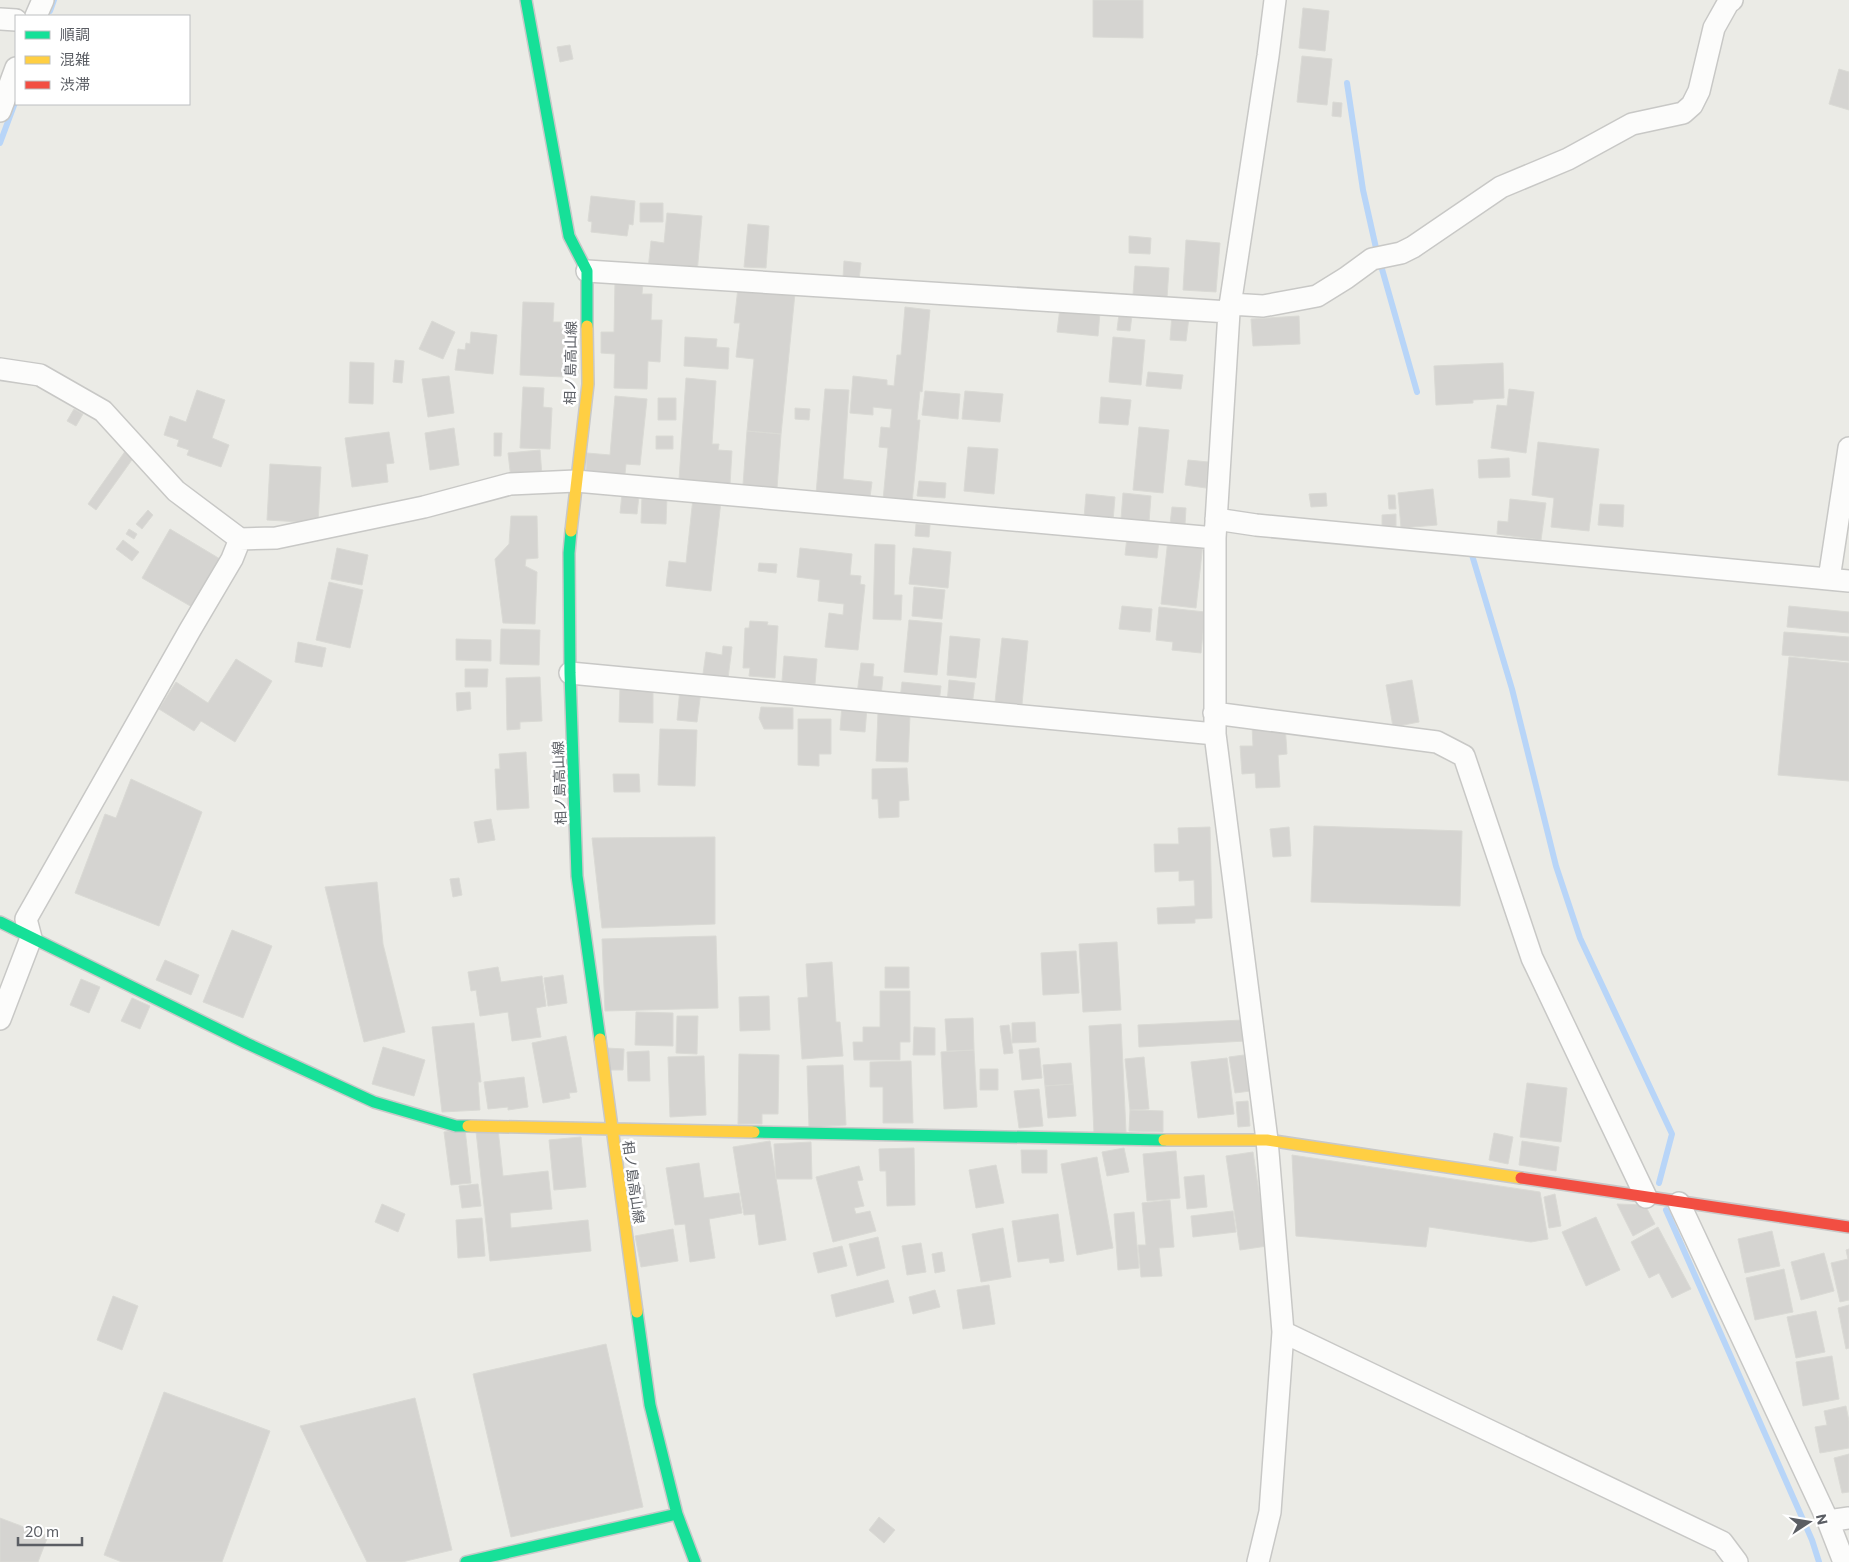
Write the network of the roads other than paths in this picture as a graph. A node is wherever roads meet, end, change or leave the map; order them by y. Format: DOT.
graph roads {
  1 [pos="43,0"];
  2 [pos="526,0"];
  3 [pos="1275,0"];
  4 [pos="1732,0"];
  5 [pos="36,15"];
  6 [pos="0,19"];
  7 [pos="15,20"];
  8 [pos="15,71"];
  9 [pos="0,111"];
  10 [pos="587,271"];
  11 [pos="1230,308"];
  12 [pos="0,369"];
  13 [pos="1849,448"];
  14 [pos="576,481"];
  15 [pos="1215,529"];
  16 [pos="240,539"];
  17 [pos="1839,580"];
  18 [pos="570,673"];
  19 [pos="1214,713"];
  20 [pos="1215,734"];
  21 [pos="0,922"];
  22 [pos="31,938"];
  23 [pos="0,1020"];
  24 [pos="611,1128"];
  25 [pos="1267,1140"];
  26 [pos="1646,1196"];
  27 [pos="1679,1203"];
  28 [pos="1849,1227"];
  29 [pos="1283,1332"];
  30 [pos="677,1514"];
  31 [pos="1849,1518"];
  32 [pos="1828,1521"];
  33 [pos="466,1562"];
  34 [pos="695,1562"];
  35 [pos="1258,1562"];
  36 [pos="1737,1562"];
  37 [pos="1844,1562"];
  1 -- 5 [label="street"];
  2 -- 10 [label="street, 相ノ島高山線"];
  3 -- 11 [label="street"];
  4 -- 11 [label="street"];
  6 -- 7 [label="street"];
  8 -- 9 [label="street"];
  10 -- 11 [label="street"];
  10 -- 14 [label="street, 相ノ島高山線"];
  11 -- 15 [label="street"];
  12 -- 16 [label="street"];
  13 -- 17 [label="street"];
  14 -- 15 [label="street"];
  14 -- 16 [label="street"];
  14 -- 18 [label="street, 相ノ島高山線"];
  15 -- 17 [label="street"];
  15 -- 19 [label="street"];
  16 -- 22 [label="street"];
  18 -- 20 [label="street"];
  18 -- 24 [label="street, 相ノ島高山線"];
  19 -- 20 [label="street"];
  19 -- 26 [label="street"];
  20 -- 25 [label="street"];
  21 -- 22 [label="street"];
  22 -- 23 [label="street"];
  22 -- 24 [label="street"];
  24 -- 25 [label="street"];
  24 -- 30 [label="street, 相ノ島高山線"];
  25 -- 26 [label="street"];
  25 -- 29 [label="street"];
  26 -- 27 [label="street"];
  27 -- 28 [label="street"];
  27 -- 32 [label="street"];
  29 -- 35 [label="street"];
  29 -- 36 [label="street"];
  30 -- 33 [label="street"];
  30 -- 34 [label="street, 相ノ島高山線"];
  31 -- 32 [label="street"];
  32 -- 37 [label="street"];
}
